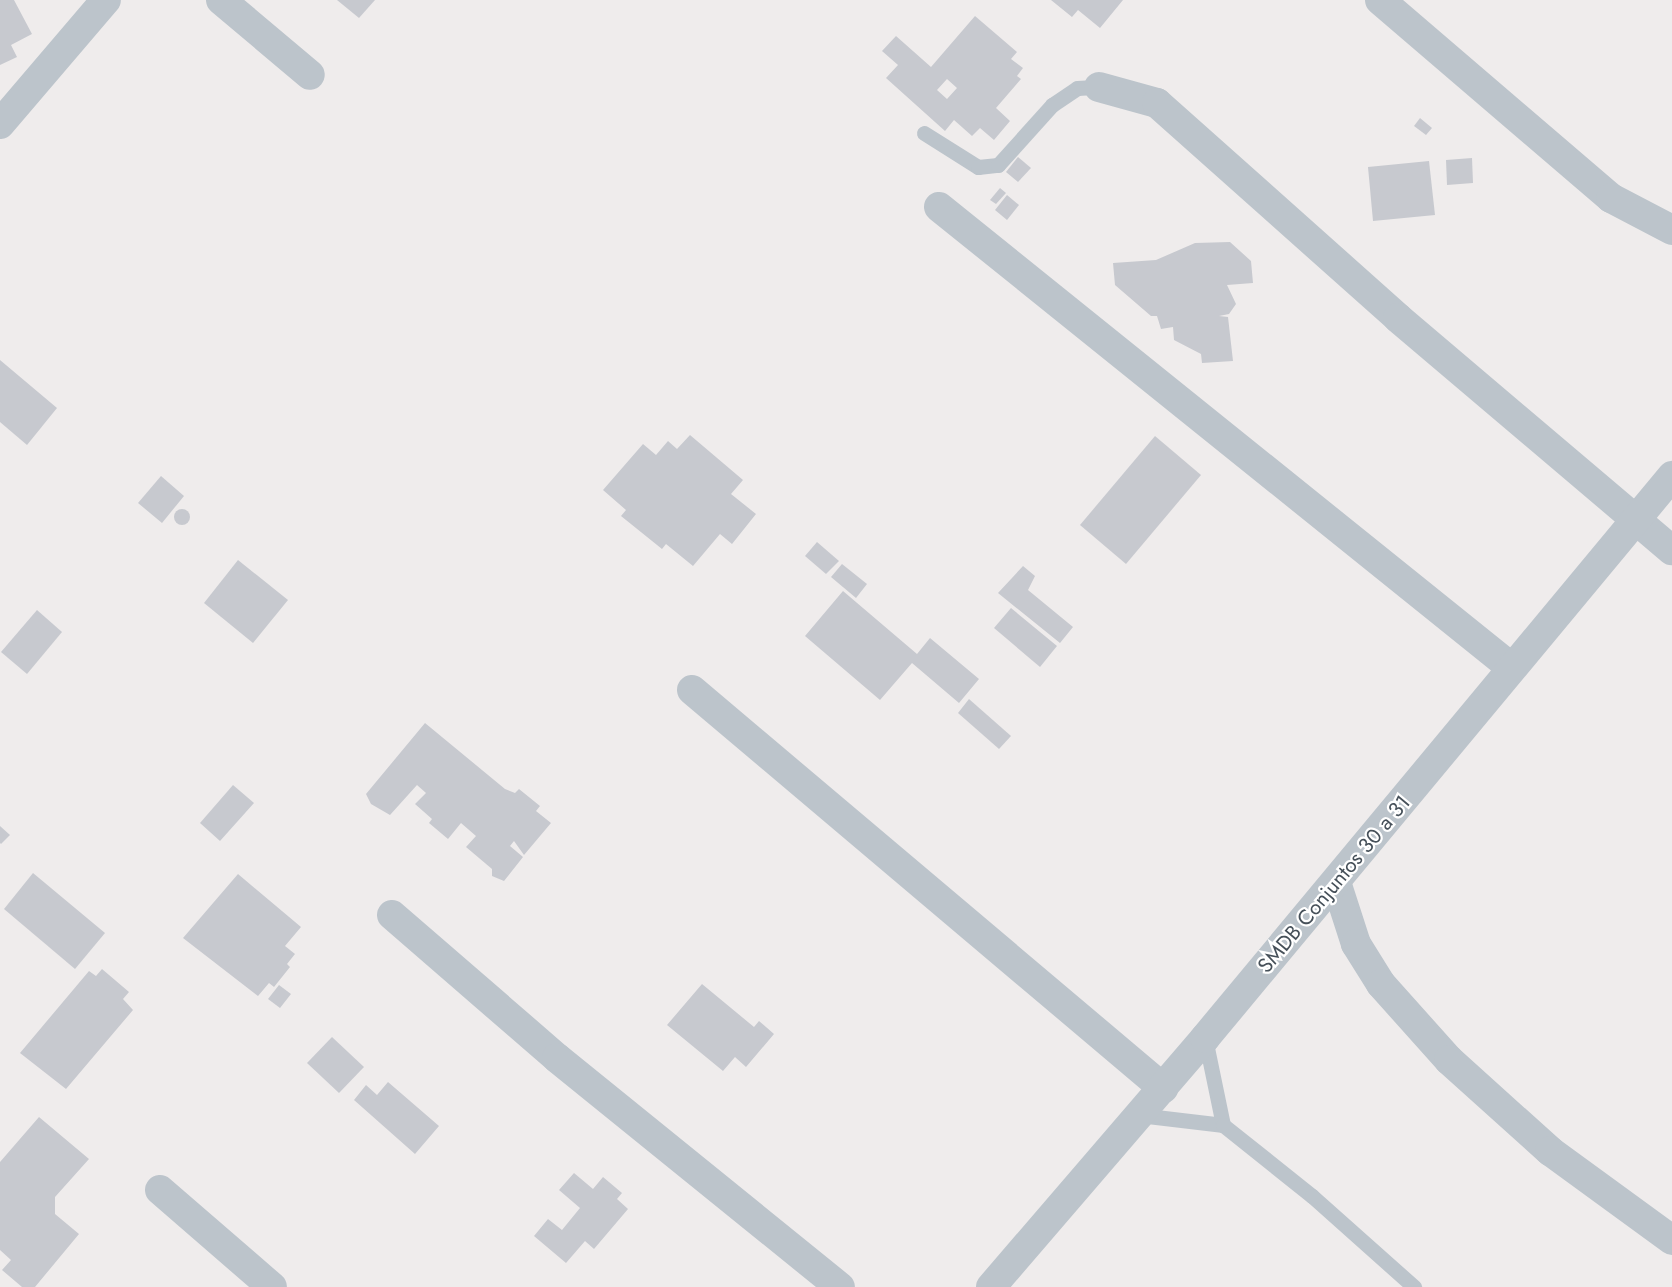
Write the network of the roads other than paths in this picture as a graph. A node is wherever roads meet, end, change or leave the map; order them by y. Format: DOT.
graph roads {
  1 [pos="106,0"];
  2 [pos="220,0"];
  3 [pos="1380,0"];
  4 [pos="310,75"];
  5 [pos="1098,87"];
  6 [pos="0,124"];
  7 [pos="924,134"];
  8 [pos="939,207"];
  9 [pos="1672,230"];
  10 [pos="1672,476"];
  11 [pos="1635,520"];
  12 [pos="1672,550"];
  13 [pos="1512,668"];
  14 [pos="692,690"];
  15 [pos="1336,882"];
  16 [pos="392,915"];
  17 [pos="1205,1038"];
  18 [pos="1163,1088"];
  19 [pos="1139,1115"];
  20 [pos="1223,1125"];
  21 [pos="160,1190"];
  22 [pos="1672,1240"];
  23 [pos="272,1287"];
  24 [pos="840,1287"];
  25 [pos="990,1287"];
  26 [pos="1413,1287"];
  1 -- 6 [label="street"];
  2 -- 4 [label="street"];
  3 -- 9 [label="street"];
  5 -- 7 [label="lane"];
  5 -- 11 [label="street"];
  8 -- 13 [label="street"];
  10 -- 11 [label="street, SMDB Conjuntos 30 a 31"];
  11 -- 12 [label="street"];
  11 -- 13 [label="street, SMDB Conjuntos 30 a 31"];
  13 -- 15 [label="street, SMDB Conjuntos 30 a 31"];
  14 -- 18 [label="street"];
  15 -- 17 [label="street, SMDB Conjuntos 30 a 31"];
  15 -- 22 [label="street"];
  16 -- 24 [label="street"];
  17 -- 18 [label="street, SMDB Conjuntos 30 a 31"];
  17 -- 20 [label="lane"];
  18 -- 19 [label="street, SMDB Conjuntos 30 a 31"];
  19 -- 20 [label="lane"];
  19 -- 25 [label="street, SMDB Conjuntos 30 a 31"];
  20 -- 26 [label="lane"];
  21 -- 23 [label="street"];
}
